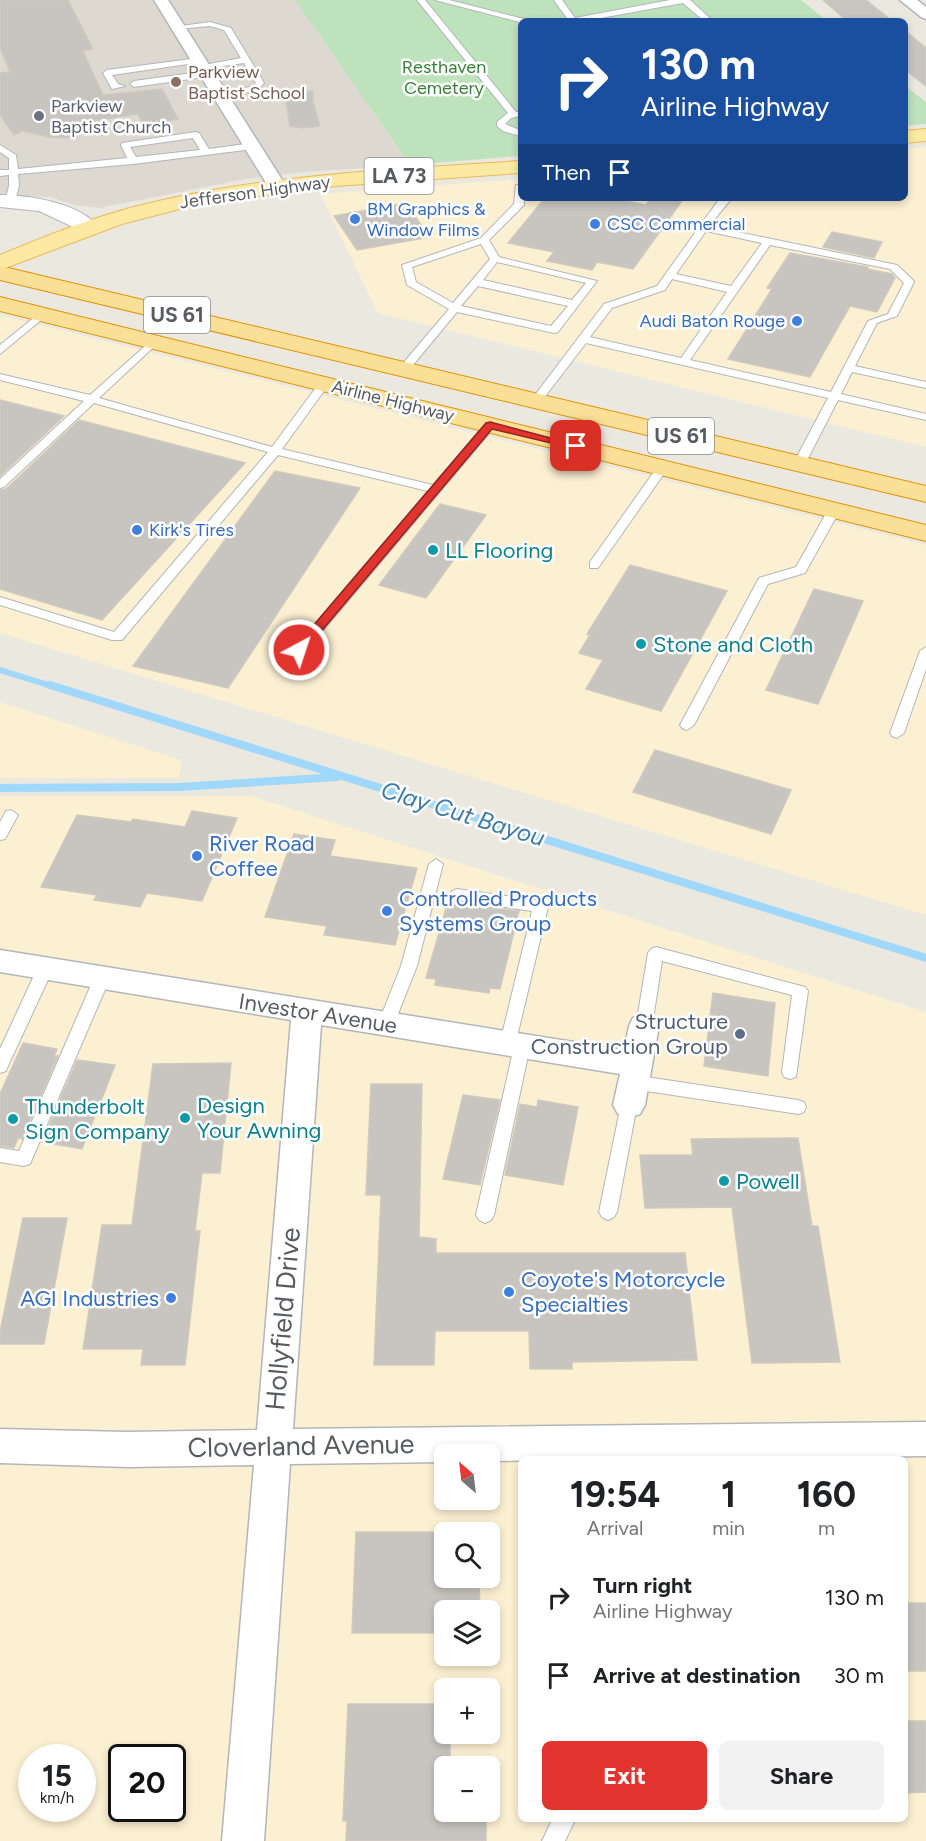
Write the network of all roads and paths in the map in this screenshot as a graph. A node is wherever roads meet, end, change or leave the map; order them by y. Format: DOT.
graph roads {
  1 [pos="161,0"];
  2 [pos="421,0"];
  3 [pos="439,0"];
  4 [pos="558,0"];
  5 [pos="685,0"];
  6 [pos="907,0"];
  7 [pos="474,8"];
  8 [pos="454,11"];
  9 [pos="443,13"];
  10 [pos="926,14"];
  11 [pos="433,15"];
  12 [pos="571,18"];
  13 [pos="587,18"];
  14 [pos="706,18"];
  15 [pos="518,19"];
  16 [pos="178,27"];
  17 [pos="248,60"];
  18 [pos="203,67"];
  19 [pos="135,84"];
  20 [pos="121,86"];
  21 [pos="220,94"];
  22 [pos="517,114"];
  23 [pos="518,132"];
  24 [pos="926,135"];
  25 [pos="908,137"];
  26 [pos="253,146"];
  27 [pos="0,148"];
  28 [pos="206,152"];
  29 [pos="133,161"];
  30 [pos="14,173"];
  31 [pos="0,174"];
  32 [pos="518,177"];
  33 [pos="277,186"];
  34 [pos="5,201"];
  35 [pos="519,201"];
  36 [pos="725,201"];
  37 [pos="88,228"];
  38 [pos="704,228"];
  39 [pos="484,240"];
  40 [pos="768,241"];
  41 [pos="495,259"];
  42 [pos="0,263"];
  43 [pos="0,273"];
  44 [pos="670,276"];
  45 [pos="476,282"];
  46 [pos="734,290"];
  47 [pos="0,304"];
  48 [pos="574,304"];
  49 [pos="455,308"];
  50 [pos="42,314"];
  51 [pos="584,339"];
  52 [pos="153,342"];
  53 [pos="0,351"];
  54 [pos="355,358"];
  55 [pos="683,362"];
  56 [pos="848,368"];
  57 [pos="404,369"];
  58 [pos="0,377"];
  59 [pos="324,384"];
  60 [pos="926,386"];
  61 [pos="836,396"];
  62 [pos="91,399"];
  63 [pos="537,401"];
  64 [pos="926,417"];
  65 [pos="490,425"];
  66 [pos="274,451"];
  67 [pos="799,464"];
  68 [pos="663,468"];
  69 [pos="0,485"];
  70 [pos="435,489"];
  71 [pos="926,494"];
  72 [pos="777,496"];
  73 [pos="834,510"];
  74 [pos="926,533"];
  75 [pos="594,565"];
  76 [pos="0,602"];
  77 [pos="299,650"];
  78 [pos="926,651"];
  79 [pos="687,725"];
  80 [pos="897,733"];
  81 [pos="11,815"];
  82 [pos="0,835"];
  83 [pos="436,864"];
  84 [pos="457,895"];
  85 [pos="0,962"];
  86 [pos="45,969"];
  87 [pos="102,978"];
  88 [pos="307,1011"];
  89 [pos="386,1024"];
  90 [pos="644,1026"];
  91 [pos="515,1045"];
  92 [pos="0,1066"];
  93 [pos="790,1072"];
  94 [pos="633,1084"];
  95 [pos="798,1107"];
  96 [pos="0,1155"];
  97 [pos="608,1212"];
  98 [pos="484,1215"];
  99 [pos="926,1439"];
  100 [pos="0,1446"];
  101 [pos="273,1447"];
  102 [pos="556,1451"];
  103 [pos="563,1822"];
  104 [pos="243,1841"];
  105 [pos="553,1841"];
  1 -- 16 [label="street"];
  2 -- 11 [label="lane"];
  3 -- 7 [label="lane"];
  4 -- 12 [label="lane"];
  5 -- 13 [label="lane"];
  5 -- 14 [label="lane"];
  6 -- 10 [label="street"];
  7 -- 8 [label="lane"];
  7 -- 15 [label="lane"];
  9 -- 11 [label="lane"];
  11 -- 22 [label="lane"];
  16 -- 17 [label="lane"];
  16 -- 18 [label="street"];
  17 -- 18 [label="lane"];
  17 -- 21 [label="lane"];
  18 -- 19 [label="lane"];
  18 -- 20 [label="lane"];
  18 -- 21 [label="street"];
  21 -- 26 [label="street"];
  22 -- 23 [label="lane"];
  24 -- 25 [label="main road"];
  26 -- 28 [label="lane"];
  26 -- 33 [label="street"];
  27 -- 30 [label="lane"];
  28 -- 29 [label="lane"];
  28 -- 29 [label="lane"];
  29 -- 30 [label="lane"];
  30 -- 31 [label="lane"];
  30 -- 34 [label="lane"];
  32 -- 33 [label="main road, Jefferson Highway / LA 73"];
  33 -- 37 [label="main road, Jefferson Highway / LA 73"];
  34 -- 37 [label="street"];
  35 -- 39 [label="lane"];
  36 -- 38 [label="lane"];
  37 -- 42 [label="main road, Jefferson Highway / LA 73"];
  38 -- 40 [label="lane"];
  38 -- 44 [label="lane"];
  39 -- 41 [label="lane"];
  39 -- 49 [label="lane"];
  40 -- 46 [label="lane"];
  40 -- 56 [label="lane"];
  41 -- 45 [label="lane"];
  41 -- 48 [label="lane"];
  43 -- 54 [label="highway, Airline Highway / US 61"];
  44 -- 46 [label="lane"];
  44 -- 51 [label="lane"];
  45 -- 48 [label="lane"];
  45 -- 49 [label="lane"];
  46 -- 55 [label="lane"];
  47 -- 50 [label="highway, Airline Highway / US 61"];
  48 -- 49 [label="lane"];
  49 -- 57 [label="lane"];
  50 -- 52 [label="highway, Airline Highway / US 61"];
  50 -- 53 [label="lane"];
  51 -- 55 [label="lane"];
  51 -- 63 [label="lane"];
  52 -- 59 [label="highway, Airline Highway / US 61"];
  52 -- 62 [label="lane"];
  54 -- 57 [label="highway, Airline Highway / US 61"];
  54 -- 59 [label="highway"];
  55 -- 61 [label="lane"];
  56 -- 60 [label="lane"];
  56 -- 61 [label="lane"];
  57 -- 63 [label="highway, Airline Highway / US 61"];
  58 -- 62 [label="lane"];
  59 -- 65 [label="highway, Airline Highway / US 61"];
  59 -- 66 [label="lane"];
  61 -- 64 [label="lane"];
  61 -- 67 [label="lane"];
  62 -- 66 [label="lane"];
  62 -- 69 [label="lane"];
  63 -- 67 [label="highway, Airline Highway / US 61"];
  65 -- 68 [label="highway, Airline Highway / US 61"];
  65 -- 70 [label="lane"];
  66 -- 70 [label="lane"];
  66 -- 76 [label="lane"];
  67 -- 71 [label="highway, Airline Highway / US 61"];
  67 -- 72 [label="highway"];
  68 -- 72 [label="highway, Airline Highway / US 61"];
  68 -- 75 [label="lane"];
  70 -- 77 [label="lane"];
  72 -- 73 [label="highway, Airline Highway / US 61"];
  73 -- 74 [label="highway, Airline Highway / US 61"];
  73 -- 79 [label="lane"];
  78 -- 80 [label="lane"];
  81 -- 82 [label="lane"];
  83 -- 89 [label="lane"];
  84 -- 91 [label="lane"];
  85 -- 86 [label="street, Investor Avenue"];
  86 -- 87 [label="street, Investor Avenue"];
  86 -- 92 [label="lane"];
  87 -- 88 [label="street, Investor Avenue"];
  87 -- 96 [label="lane"];
  88 -- 89 [label="street, Investor Avenue"];
  88 -- 101 [label="street, Hollyfield Drive"];
  89 -- 91 [label="street, Investor Avenue"];
  90 -- 93 [label="lane"];
  90 -- 94 [label="street"];
  91 -- 94 [label="street, Investor Avenue"];
  91 -- 98 [label="lane"];
  94 -- 95 [label="lane"];
  94 -- 97 [label="lane"];
  99 -- 102 [label="street, Cloverland Avenue"];
  100 -- 101 [label="street, Cloverland Avenue"];
  101 -- 102 [label="street, Cloverland Avenue"];
  101 -- 104 [label="street, Hollyfield Drive"];
  103 -- 105 [label="lane"];
}
